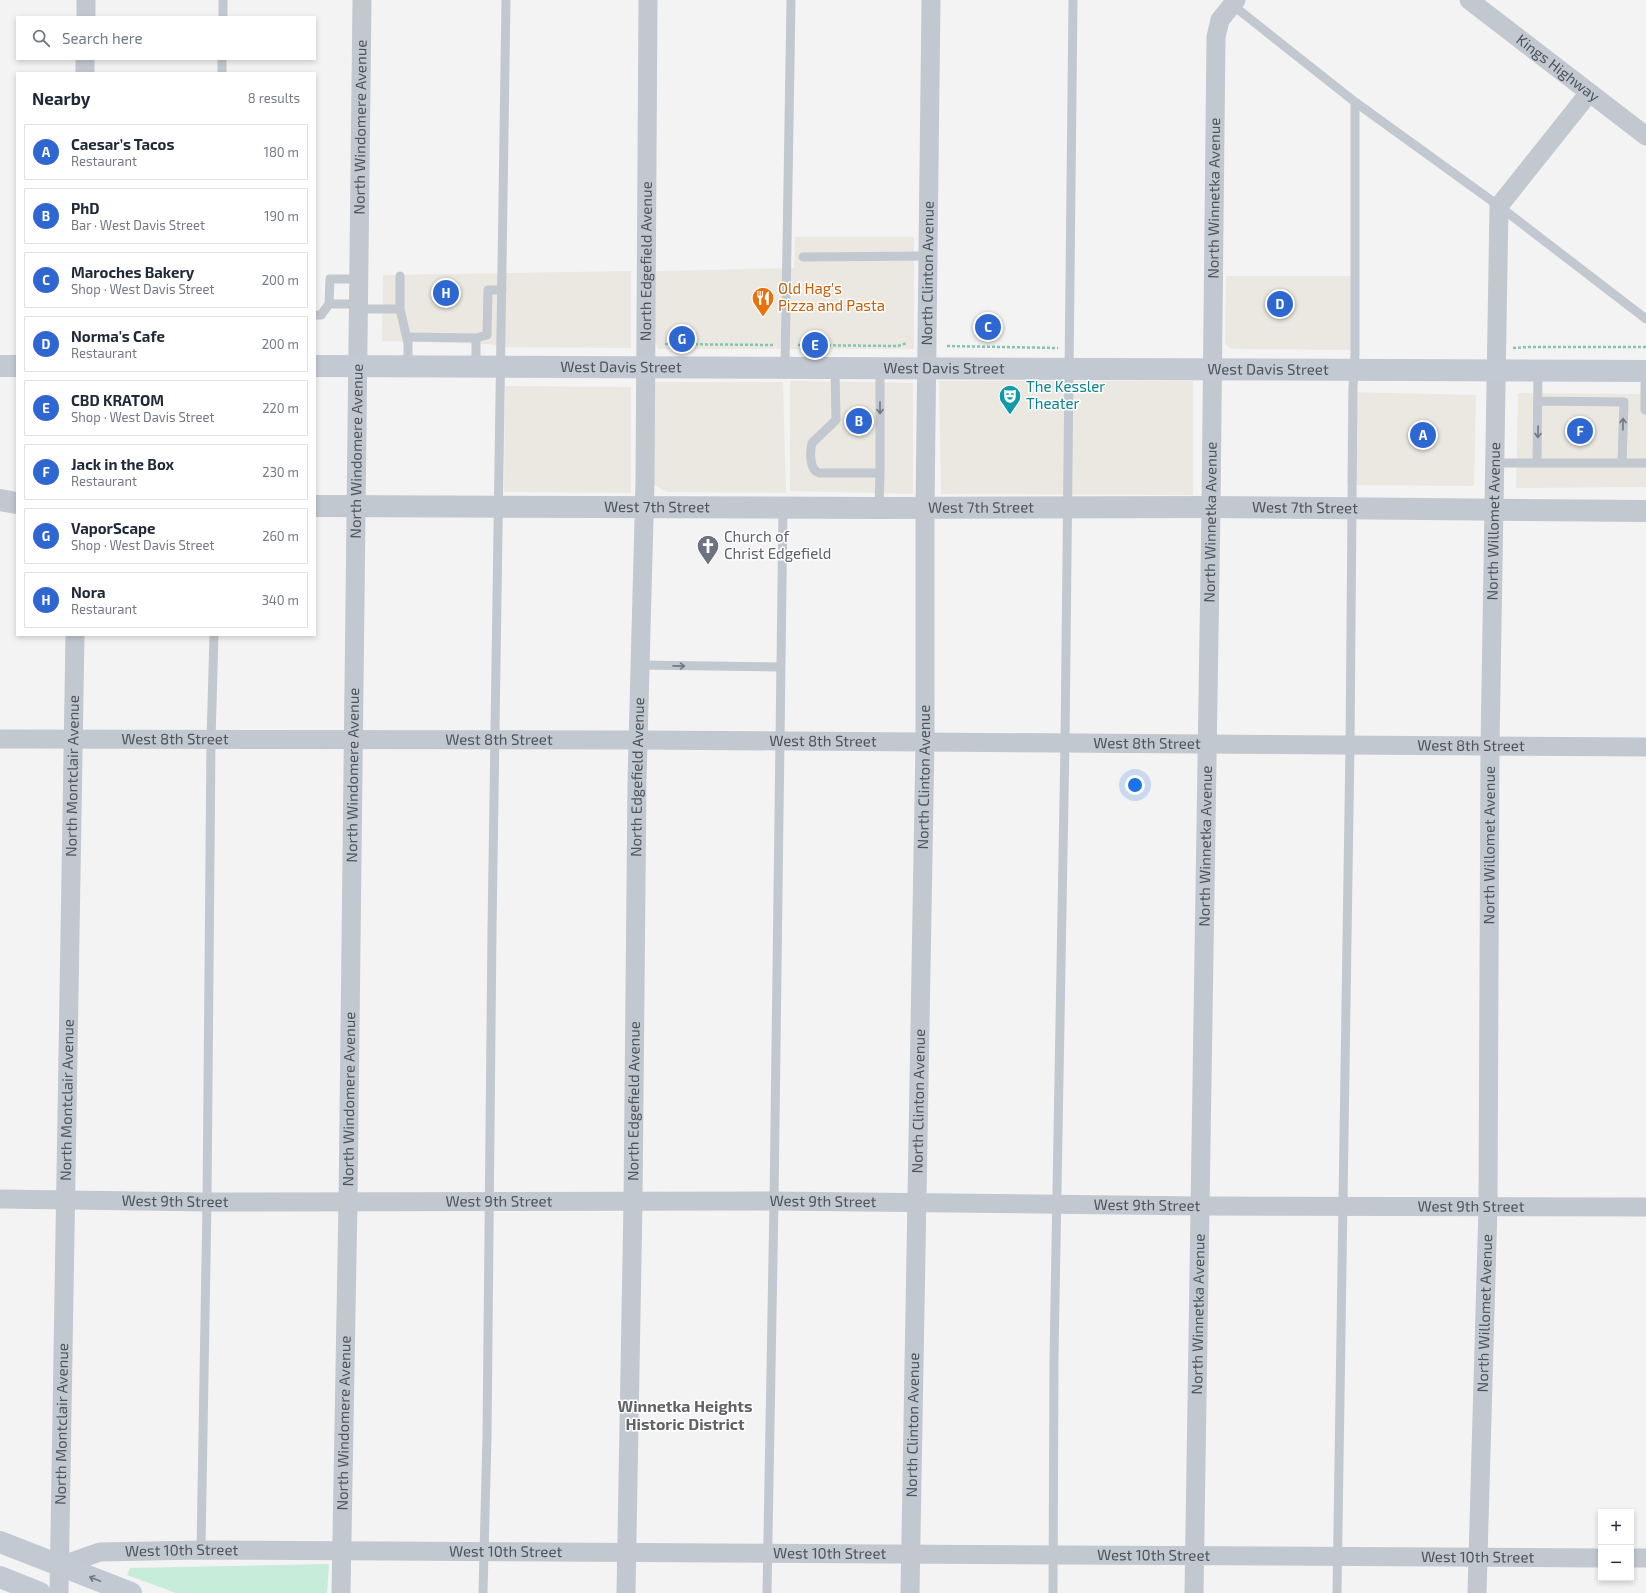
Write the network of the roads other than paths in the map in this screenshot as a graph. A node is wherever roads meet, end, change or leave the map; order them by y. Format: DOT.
graph roads {
  1 [pos="86,0"];
  2 [pos="223,0"];
  3 [pos="362,0"];
  4 [pos="506,0"];
  5 [pos="648,0"];
  6 [pos="791,0"];
  7 [pos="931,0"];
  8 [pos="1073,0"];
  9 [pos="1469,0"];
  10 [pos="1227,1"];
  11 [pos="86,16"];
  12 [pos="223,16"];
  13 [pos="85,60"];
  14 [pos="222,60"];
  15 [pos="85,72"];
  16 [pos="222,72"];
  17 [pos="1589,93"];
  18 [pos="1355,102"];
  19 [pos="1646,136"];
  20 [pos="1499,206"];
  21 [pos="929,256"];
  22 [pos="803,257"];
  23 [pos="400,276"];
  24 [pos="359,279"];
  25 [pos="502,290"];
  26 [pos="329,304"];
  27 [pos="359,307"];
  28 [pos="400,309"];
  29 [pos="316,315"];
  30 [pos="1646,319"];
  31 [pos="407,337"];
  32 [pos="476,338"];
  33 [pos="357,365"];
  34 [pos="0,366"];
  35 [pos="16,366"];
  36 [pos="316,366"];
  37 [pos="408,366"];
  38 [pos="476,366"];
  39 [pos="500,366"];
  40 [pos="646,368"];
  41 [pos="785,368"];
  42 [pos="835,369"];
  43 [pos="880,369"];
  44 [pos="928,369"];
  45 [pos="1069,370"];
  46 [pos="1212,371"];
  47 [pos="1353,371"];
  48 [pos="1496,371"];
  49 [pos="1538,371"];
  50 [pos="1645,371"];
  51 [pos="1538,401"];
  52 [pos="1646,410"];
  53 [pos="1495,463"];
  54 [pos="1537,463"];
  55 [pos="1622,463"];
  56 [pos="1646,464"];
  57 [pos="880,473"];
  58 [pos="0,500"];
  59 [pos="16,503"];
  60 [pos="356,505"];
  61 [pos="316,506"];
  62 [pos="498,507"];
  63 [pos="644,507"];
  64 [pos="1068,507"];
  65 [pos="1211,507"];
  66 [pos="783,508"];
  67 [pos="879,508"];
  68 [pos="925,508"];
  69 [pos="1352,509"];
  70 [pos="1494,510"];
  71 [pos="1646,511"];
  72 [pos="75,636"];
  73 [pos="214,636"];
  74 [pos="640,665"];
  75 [pos="781,667"];
  76 [pos="0,739"];
  77 [pos="73,739"];
  78 [pos="211,740"];
  79 [pos="353,740"];
  80 [pos="495,740"];
  81 [pos="638,740"];
  82 [pos="780,741"];
  83 [pos="925,742"];
  84 [pos="1065,743"];
  85 [pos="1207,744"];
  86 [pos="1350,745"];
  87 [pos="1490,746"];
  88 [pos="1646,747"];
  89 [pos="0,1199"];
  90 [pos="66,1200"];
  91 [pos="348,1201"];
  92 [pos="774,1201"];
  93 [pos="207,1202"];
  94 [pos="633,1202"];
  95 [pos="917,1202"];
  96 [pos="489,1203"];
  97 [pos="1058,1204"];
  98 [pos="1201,1206"];
  99 [pos="1342,1206"];
  100 [pos="1488,1206"];
  101 [pos="1646,1207"];
  102 [pos="0,1542"];
  103 [pos="201,1550"];
  104 [pos="342,1551"];
  105 [pos="484,1553"];
  106 [pos="626,1553"];
  107 [pos="767,1554"];
  108 [pos="911,1555"];
  109 [pos="1053,1555"];
  110 [pos="1195,1555"];
  111 [pos="1338,1557"];
  112 [pos="1477,1557"];
  113 [pos="1598,1558"];
  114 [pos="1634,1558"];
  115 [pos="1646,1558"];
  116 [pos="60,1566"];
  117 [pos="0,1577"];
  118 [pos="40,1593"];
  119 [pos="59,1593"];
  120 [pos="131,1593"];
  121 [pos="341,1593"];
  122 [pos="483,1593"];
  123 [pos="626,1593"];
  124 [pos="767,1593"];
  125 [pos="910,1593"];
  126 [pos="1053,1593"];
  127 [pos="1194,1593"];
  128 [pos="1337,1593"];
  129 [pos="1477,1593"];
  1 -- 11 [label="street"];
  2 -- 12 [label="lane"];
  3 -- 24 [label="street, North Windomere Avenue"];
  4 -- 25 [label="lane"];
  5 -- 40 [label="street, North Edgefield Avenue"];
  6 -- 41 [label="lane"];
  7 -- 21 [label="street, North Clinton Avenue"];
  8 -- 45 [label="lane"];
  9 -- 17 [label="street, Kings Highway"];
  10 -- 18 [label="lane"];
  10 -- 46 [label="street, North Winnetka Avenue"];
  13 -- 15 [label="street"];
  14 -- 16 [label="lane"];
  17 -- 19 [label="street, Kings Highway"];
  17 -- 20 [label="street"];
  18 -- 20 [label="lane"];
  18 -- 47 [label="lane"];
  20 -- 30 [label="lane"];
  20 -- 48 [label="street, North Willomet Avenue"];
  21 -- 22 [label="lane"];
  21 -- 44 [label="street, North Clinton Avenue"];
  23 -- 28 [label="lane"];
  24 -- 26 [label="lane"];
  24 -- 27 [label="street, North Windomere Avenue"];
  25 -- 32 [label="lane"];
  25 -- 39 [label="lane"];
  26 -- 27 [label="lane"];
  26 -- 29 [label="lane"];
  27 -- 28 [label="lane"];
  27 -- 33 [label="street, North Windomere Avenue"];
  28 -- 31 [label="lane"];
  31 -- 32 [label="lane"];
  31 -- 37 [label="lane"];
  32 -- 38 [label="lane"];
  33 -- 36 [label="main road, West Davis Street"];
  33 -- 37 [label="main road, West Davis Street"];
  33 -- 60 [label="street, North Windomere Avenue"];
  34 -- 35 [label="main road"];
  37 -- 38 [label="main road, West Davis Street"];
  38 -- 39 [label="main road, West Davis Street"];
  39 -- 40 [label="main road, West Davis Street"];
  39 -- 62 [label="lane"];
  40 -- 41 [label="main road, West Davis Street"];
  40 -- 63 [label="street, North Edgefield Avenue"];
  41 -- 42 [label="main road, West Davis Street"];
  42 -- 43 [label="main road, West Davis Street"];
  42 -- 57 [label="lane"];
  43 -- 44 [label="main road, West Davis Street"];
  43 -- 57 [label="lane, one-way"];
  44 -- 45 [label="main road, West Davis Street"];
  44 -- 68 [label="street, North Clinton Avenue"];
  45 -- 46 [label="main road, West Davis Street"];
  45 -- 64 [label="lane"];
  46 -- 47 [label="main road, West Davis Street"];
  46 -- 65 [label="street, North Winnetka Avenue"];
  47 -- 48 [label="main road, West Davis Street"];
  47 -- 69 [label="lane"];
  48 -- 49 [label="main road, West Davis Street"];
  48 -- 53 [label="street, North Willomet Avenue"];
  49 -- 50 [label="main road, West Davis Street"];
  49 -- 51 [label="lane"];
  50 -- 52 [label="lane"];
  51 -- 54 [label="lane, one-way"];
  55 -- 51 [label="lane, one-way"];
  53 -- 54 [label="lane"];
  53 -- 70 [label="street, North Willomet Avenue"];
  54 -- 55 [label="lane"];
  55 -- 56 [label="lane"];
  57 -- 67 [label="lane"];
  58 -- 59 [label="street"];
  60 -- 61 [label="street, West 7th Street"];
  60 -- 62 [label="street, West 7th Street"];
  60 -- 79 [label="street, North Windomere Avenue"];
  62 -- 63 [label="street, West 7th Street"];
  62 -- 80 [label="lane"];
  63 -- 66 [label="street, West 7th Street"];
  63 -- 74 [label="street, North Edgefield Avenue"];
  64 -- 65 [label="street, West 7th Street"];
  64 -- 68 [label="street, West 7th Street"];
  64 -- 84 [label="lane"];
  65 -- 69 [label="street, West 7th Street"];
  65 -- 85 [label="street, North Winnetka Avenue"];
  66 -- 67 [label="street, West 7th Street"];
  66 -- 75 [label="lane"];
  67 -- 68 [label="street, West 7th Street"];
  68 -- 83 [label="street, North Clinton Avenue"];
  69 -- 70 [label="street, West 7th Street"];
  69 -- 86 [label="lane"];
  70 -- 71 [label="street, West 7th Street"];
  70 -- 87 [label="street, North Willomet Avenue"];
  72 -- 77 [label="street, North Montclair Avenue"];
  73 -- 78 [label="lane"];
  74 -- 75 [label="lane, one-way"];
  74 -- 81 [label="street, North Edgefield Avenue"];
  75 -- 82 [label="lane"];
  76 -- 77 [label="street, West 8th Street"];
  77 -- 78 [label="street, West 8th Street"];
  77 -- 90 [label="street, North Montclair Avenue"];
  78 -- 79 [label="street, West 8th Street"];
  78 -- 93 [label="lane"];
  79 -- 80 [label="street, West 8th Street"];
  79 -- 91 [label="street, North Windomere Avenue"];
  80 -- 81 [label="street, West 8th Street"];
  80 -- 96 [label="lane"];
  81 -- 82 [label="street, West 8th Street"];
  81 -- 94 [label="street, North Edgefield Avenue"];
  82 -- 83 [label="street, West 8th Street"];
  82 -- 92 [label="lane"];
  83 -- 84 [label="street, West 8th Street"];
  83 -- 95 [label="street, North Clinton Avenue"];
  84 -- 85 [label="street, West 8th Street"];
  84 -- 97 [label="lane"];
  85 -- 86 [label="street, West 8th Street"];
  85 -- 98 [label="street, North Winnetka Avenue"];
  86 -- 87 [label="street, West 8th Street"];
  86 -- 99 [label="lane"];
  87 -- 88 [label="street, West 8th Street"];
  87 -- 100 [label="street, North Willomet Avenue"];
  89 -- 90 [label="street, West 9th Street"];
  90 -- 93 [label="street, West 9th Street"];
  90 -- 116 [label="street, North Montclair Avenue"];
  91 -- 93 [label="street, West 9th Street"];
  91 -- 96 [label="street, West 9th Street"];
  91 -- 104 [label="street, North Windomere Avenue"];
  92 -- 94 [label="street, West 9th Street"];
  92 -- 95 [label="street, West 9th Street"];
  92 -- 107 [label="lane"];
  93 -- 103 [label="lane"];
  94 -- 96 [label="street, West 9th Street"];
  94 -- 106 [label="street, North Edgefield Avenue"];
  95 -- 97 [label="street, West 9th Street"];
  95 -- 108 [label="street, North Clinton Avenue"];
  96 -- 105 [label="lane"];
  97 -- 98 [label="street, West 9th Street"];
  97 -- 109 [label="lane"];
  98 -- 99 [label="street, West 9th Street"];
  98 -- 110 [label="street, North Winnetka Avenue"];
  99 -- 100 [label="street, West 9th Street"];
  99 -- 111 [label="lane"];
  100 -- 101 [label="street, West 9th Street"];
  100 -- 112 [label="street, North Willomet Avenue"];
  102 -- 116 [label="main road"];
  103 -- 104 [label="street, West 10th Street"];
  103 -- 116 [label="street, West 10th Street"];
  104 -- 105 [label="street, West 10th Street"];
  104 -- 121 [label="street, North Windomere Avenue"];
  105 -- 106 [label="street, West 10th Street"];
  105 -- 122 [label="lane"];
  106 -- 107 [label="street, West 10th Street"];
  106 -- 123 [label="street, North Edgefield Avenue"];
  107 -- 108 [label="street, West 10th Street"];
  107 -- 124 [label="lane"];
  108 -- 109 [label="street, West 10th Street"];
  108 -- 125 [label="street, North Clinton Avenue"];
  109 -- 110 [label="street, West 10th Street"];
  109 -- 126 [label="lane"];
  110 -- 111 [label="street, West 10th Street"];
  110 -- 127 [label="street, North Winnetka Avenue"];
  111 -- 112 [label="street, West 10th Street"];
  111 -- 128 [label="lane"];
  112 -- 113 [label="street, West 10th Street"];
  112 -- 129 [label="street, North Willomet Avenue"];
  114 -- 115 [label="street"];
  116 -- 119 [label="street, North Montclair Avenue"];
  120 -- 116 [label="main road, one-way"];
  117 -- 118 [label="main road"];
}
